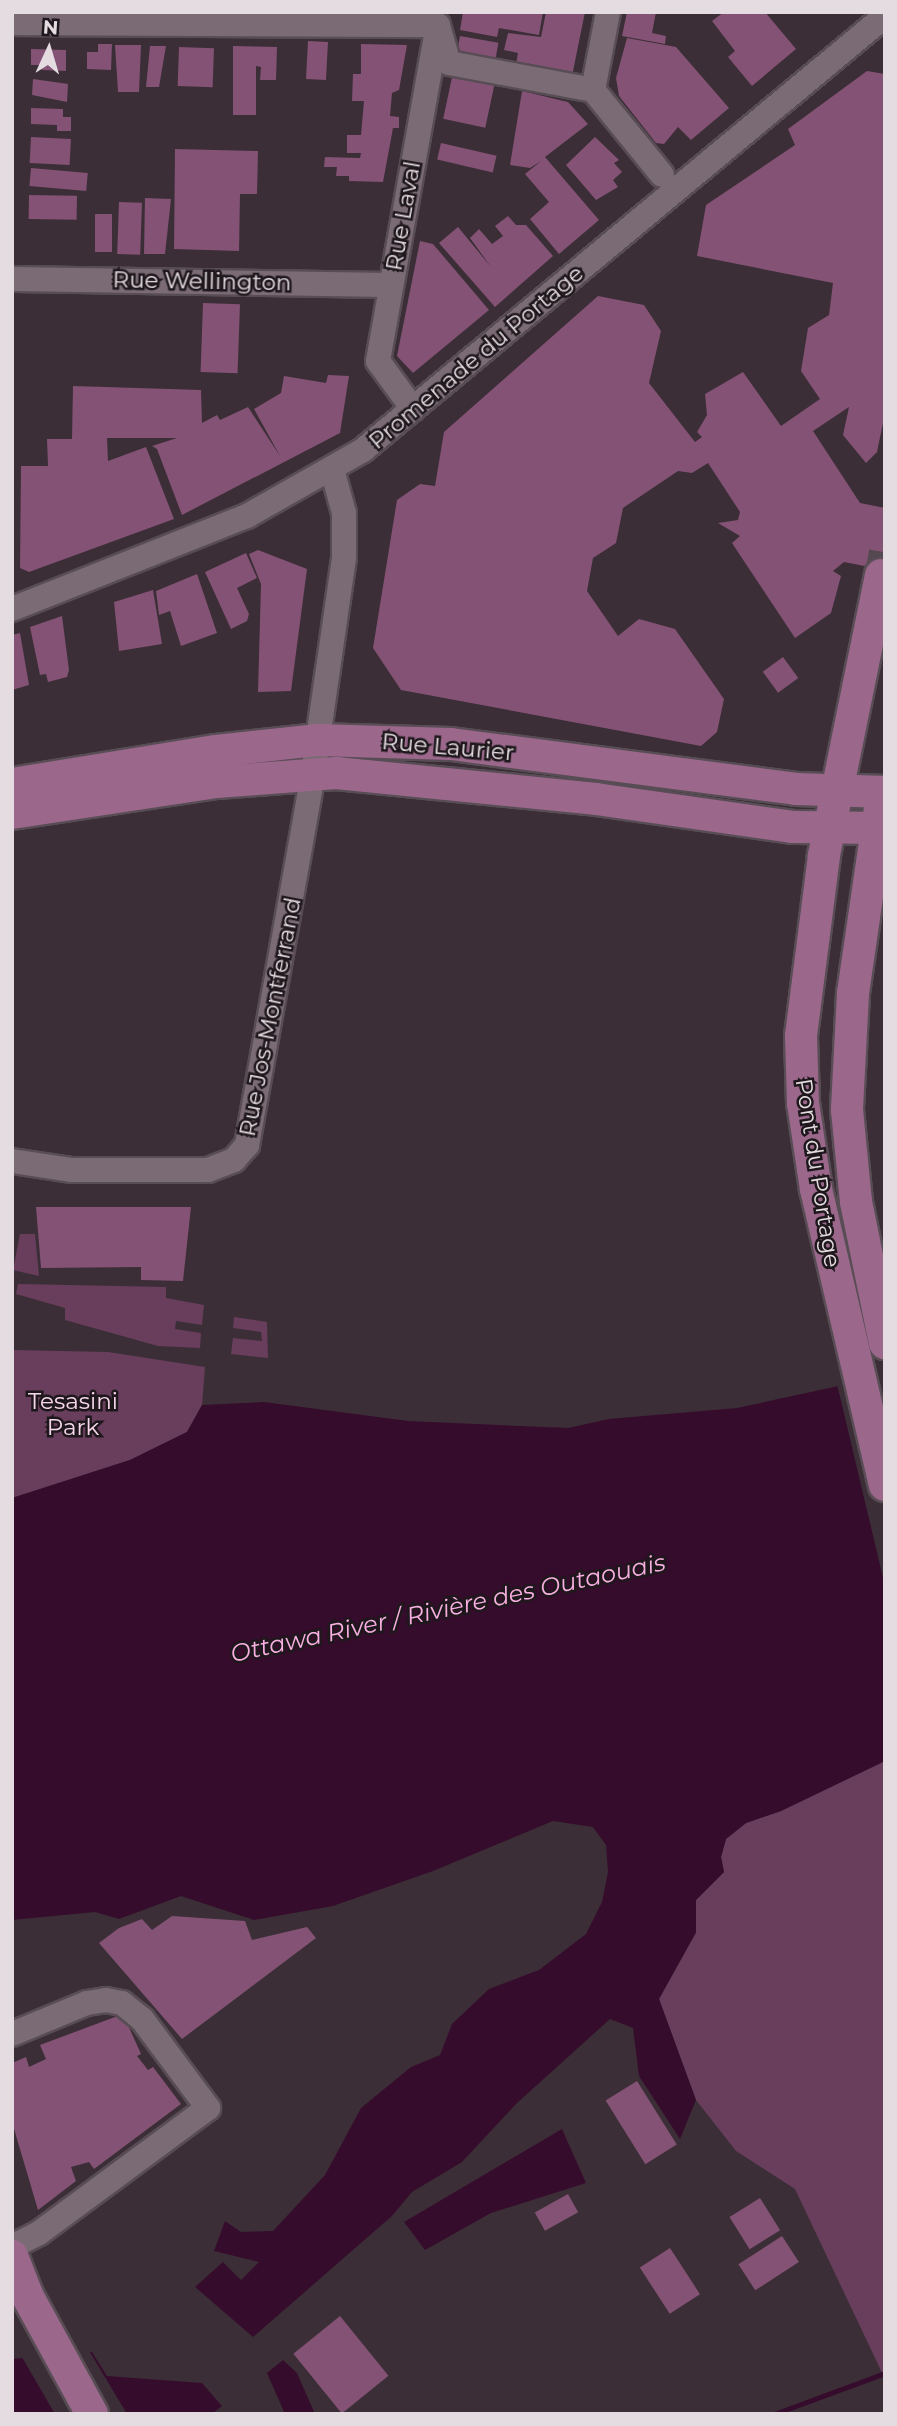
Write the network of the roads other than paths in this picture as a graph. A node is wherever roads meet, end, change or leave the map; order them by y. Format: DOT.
graph roads {
  1 [pos="608,12"];
  2 [pos="885,16"];
  3 [pos="439,19"];
  4 [pos="12,23"];
  5 [pos="593,90"];
  6 [pos="662,175"];
  7 [pos="12,279"];
  8 [pos="391,285"];
  9 [pos="413,409"];
  10 [pos="332,469"];
  11 [pos="881,575"];
  12 [pos="12,609"];
  13 [pos="318,740"];
  14 [pos="313,773"];
  15 [pos="368,774"];
  16 [pos="12,784"];
  17 [pos="884,789"];
  18 [pos="838,792"];
  19 [pos="445,806"];
  20 [pos="12,813"];
  21 [pos="881,828"];
  22 [pos="825,854"];
  23 [pos="878,882"];
  24 [pos="12,1161"];
  25 [pos="885,1343"];
  26 [pos="885,1485"];
  27 [pos="12,2034"];
  28 [pos="12,2247"];
  29 [pos="12,2256"];
  30 [pos="92,2414"];
  1 -- 5 [label="street"];
  2 -- 9 [label="street, Promenade du Portage"];
  3 -- 4 [label="street"];
  3 -- 5 [label="street"];
  3 -- 8 [label="street, Rue Laval"];
  5 -- 6 [label="street"];
  7 -- 8 [label="street, Rue Wellington"];
  8 -- 9 [label="street, Rue Laval"];
  9 -- 10 [label="street, Promenade du Portage"];
  10 -- 12 [label="street, Promenade du Portage"];
  10 -- 13 [label="street"];
  11 -- 18 [label="main road, Pont du Portage"];
  13 -- 14 [label="street"];
  13 -- 16 [label="main road, Rue Laurier"];
  13 -- 18 [label="main road, Rue Laurier"];
  14 -- 15 [label="main road, Rue Laurier"];
  14 -- 20 [label="main road, Rue Laurier"];
  14 -- 24 [label="street, Rue Jos-Montferrand"];
  15 -- 19 [label="main road"];
  15 -- 22 [label="main road, Rue Laurier"];
  17 -- 18 [label="main road, Rue Laurier"];
  17 -- 21 [label="main road, Pont du Portage"];
  18 -- 22 [label="main road, Pont du Portage"];
  21 -- 22 [label="main road, Rue Laurier"];
  21 -- 23 [label="main road, Pont du Portage"];
  22 -- 26 [label="main road, Pont du Portage"];
  23 -- 25 [label="main road, Pont du Portage"];
  27 -- 28 [label="street"];
  29 -- 30 [label="main road"];
}
